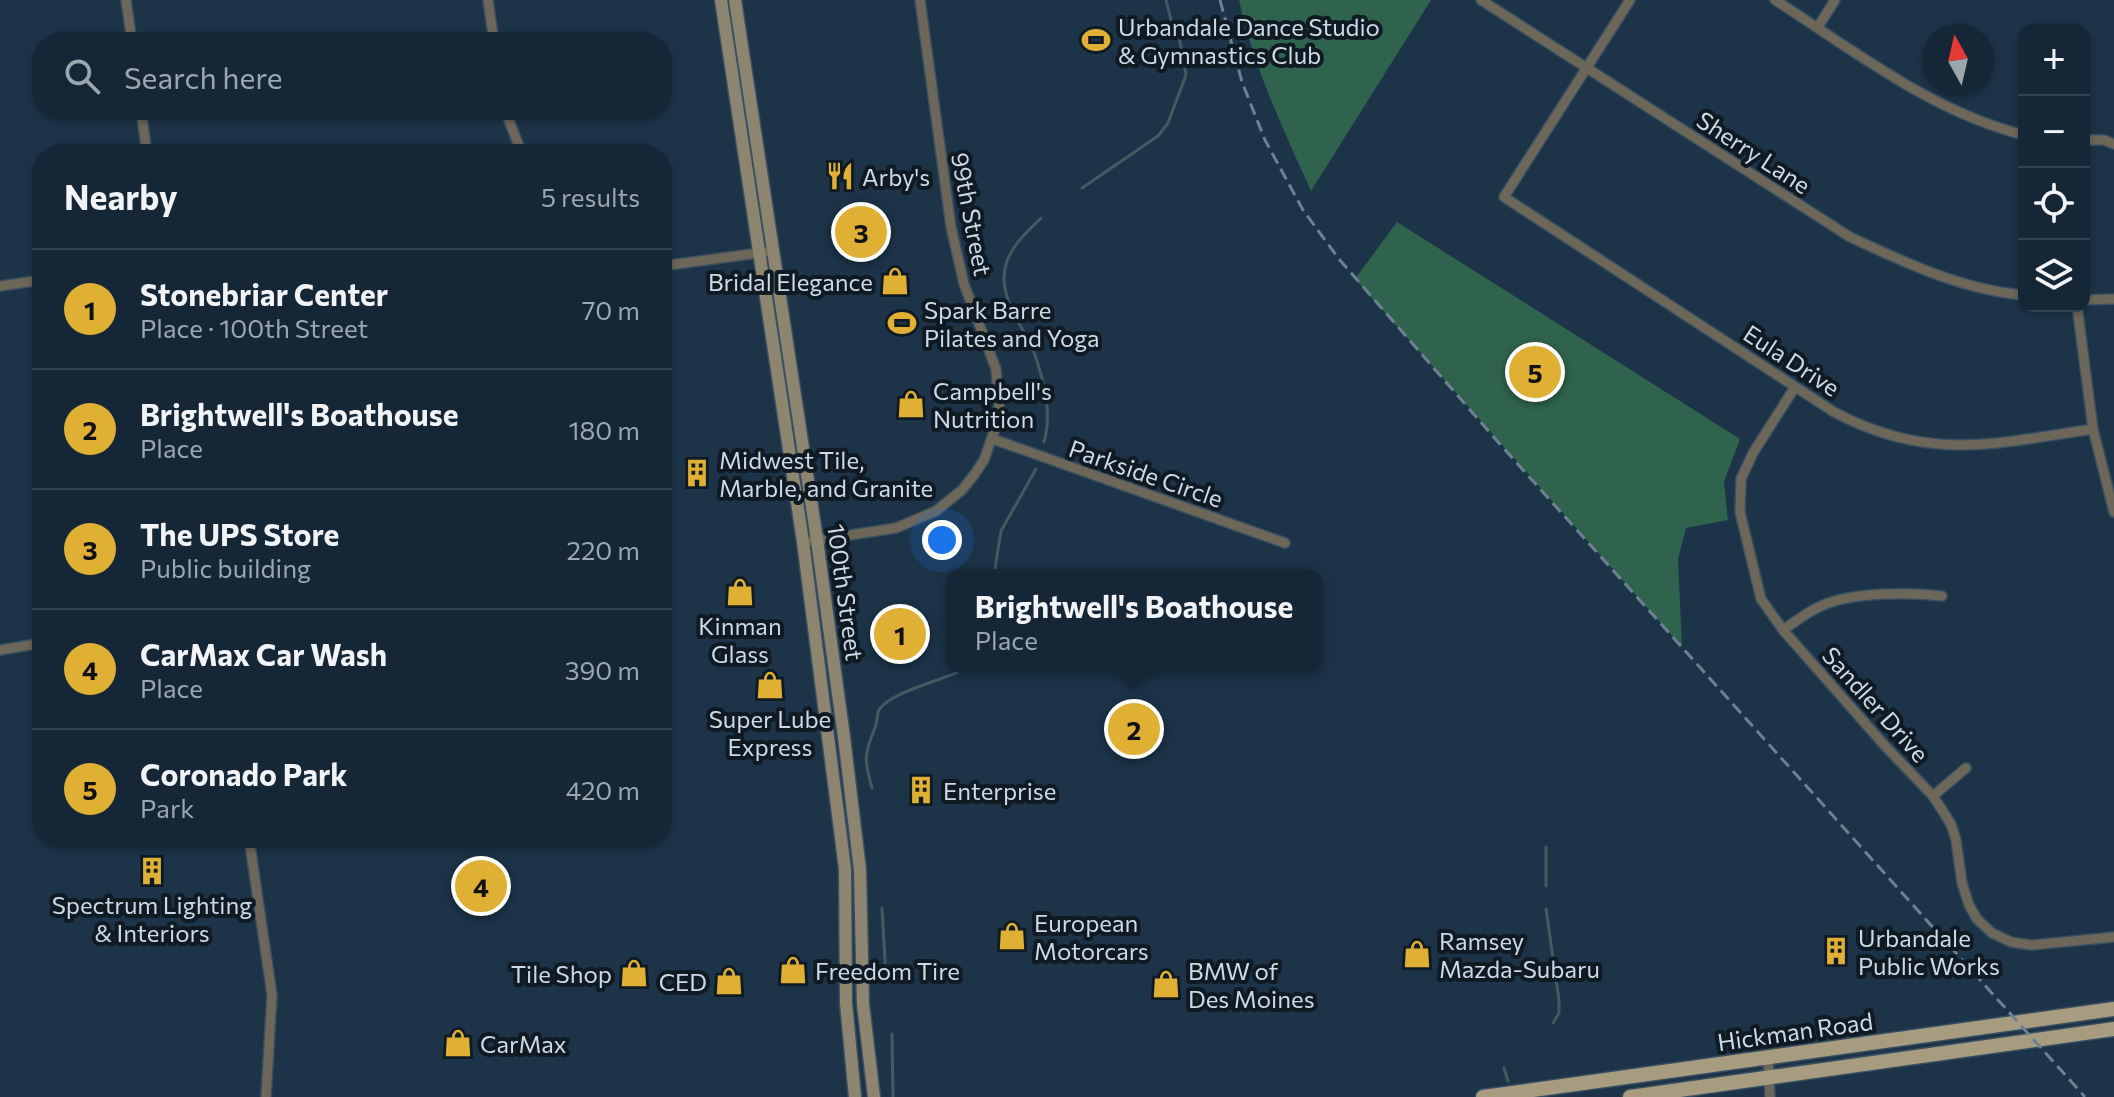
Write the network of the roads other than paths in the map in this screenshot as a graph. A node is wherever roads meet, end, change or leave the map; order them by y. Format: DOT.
graph roads {
  1 [pos="126,0"];
  2 [pos="488,0"];
  3 [pos="721,0"];
  4 [pos="735,0"];
  5 [pos="920,0"];
  6 [pos="1481,0"];
  7 [pos="1630,0"];
  8 [pos="1775,0"];
  9 [pos="1835,0"];
  10 [pos="1818,27"];
  11 [pos="131,32"];
  12 [pos="493,32"];
  13 [pos="1587,68"];
  14 [pos="142,120"];
  15 [pos="509,120"];
  16 [pos="2018,134"];
  17 [pos="2090,140"];
  18 [pos="2111,141"];
  19 [pos="146,144"];
  20 [pos="518,144"];
  21 [pos="774,251"];
  22 [pos="759,253"];
  23 [pos="672,265"];
  24 [pos="32,281"];
  25 [pos="0,286"];
  26 [pos="2018,294"];
  27 [pos="2114,299"];
  28 [pos="2090,300"];
  29 [pos="2078,312"];
  30 [pos="1795,387"];
  31 [pos="2093,429"];
  32 [pos="993,439"];
  33 [pos="2114,512"];
  34 [pos="817,540"];
  35 [pos="803,542"];
  36 [pos="1285,543"];
  37 [pos="1942,596"];
  38 [pos="1783,630"];
  39 [pos="32,645"];
  40 [pos="0,650"];
  41 [pos="1966,768"];
  42 [pos="1933,796"];
  43 [pos="250,848"];
  44 [pos="2114,937"];
  45 [pos="2114,1009"];
  46 [pos="2114,1029"];
  47 [pos="1768,1058"];
  48 [pos="1769,1077"];
  49 [pos="266,1097"];
  50 [pos="855,1097"];
  51 [pos="874,1097"];
  52 [pos="1483,1097"];
  53 [pos="1630,1097"];
  54 [pos="1770,1097"];
  1 -- 11 [label="street"];
  2 -- 12 [label="street"];
  3 -- 22 [label="main road, 100th Street"];
  4 -- 21 [label="main road, 100th Street"];
  5 -- 32 [label="street, 99th Street"];
  6 -- 13 [label="street, Sherry Lane"];
  7 -- 13 [label="street"];
  8 -- 10 [label="street"];
  9 -- 10 [label="street"];
  10 -- 16 [label="street"];
  13 -- 26 [label="street, Sherry Lane"];
  13 -- 30 [label="street, Eula Drive"];
  14 -- 19 [label="street"];
  15 -- 20 [label="street"];
  17 -- 18 [label="street"];
  21 -- 22 [label="street"];
  21 -- 34 [label="main road, 100th Street"];
  22 -- 23 [label="street"];
  22 -- 35 [label="main road, 100th Street"];
  24 -- 25 [label="street"];
  27 -- 28 [label="street"];
  29 -- 31 [label="street"];
  30 -- 31 [label="street, Eula Drive"];
  30 -- 38 [label="street, Sandler Drive"];
  31 -- 33 [label="street"];
  32 -- 34 [label="street, 99th Street"];
  32 -- 36 [label="street, Parkside Circle"];
  34 -- 35 [label="street, 99th Street"];
  34 -- 51 [label="main road, 100th Street"];
  35 -- 50 [label="main road, 100th Street"];
  37 -- 38 [label="street"];
  38 -- 42 [label="street, Sandler Drive"];
  39 -- 40 [label="street"];
  41 -- 42 [label="street"];
  42 -- 44 [label="street, Sandler Drive"];
  43 -- 49 [label="street"];
  45 -- 47 [label="main road, Hickman Road"];
  46 -- 48 [label="main road, Hickman Road"];
  47 -- 48 [label="street"];
  47 -- 52 [label="main road, Hickman Road"];
  48 -- 53 [label="main road, Hickman Road"];
  48 -- 54 [label="street"];
}
